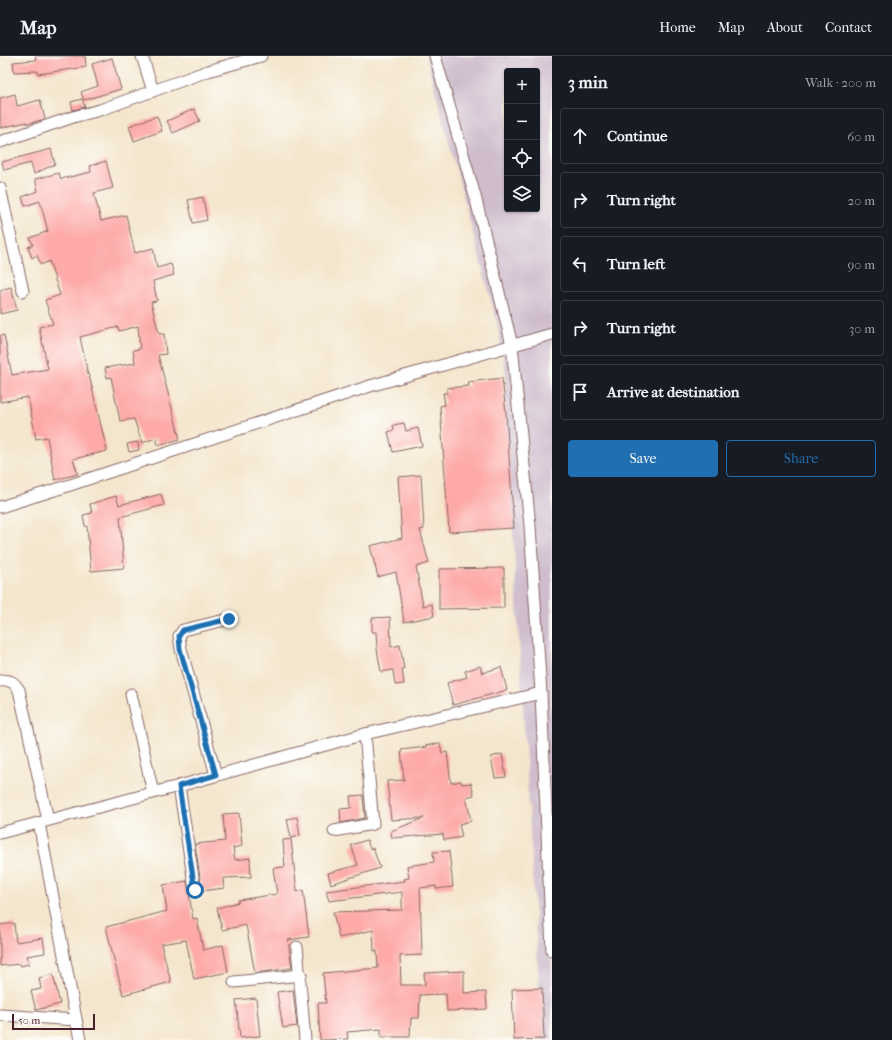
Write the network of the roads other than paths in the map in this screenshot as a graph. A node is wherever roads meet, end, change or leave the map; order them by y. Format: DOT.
graph roads {
  1 [pos="142,56"];
  2 [pos="261,56"];
  3 [pos="435,56"];
  4 [pos="153,91"];
  5 [pos="0,142"];
  6 [pos="0,188"];
  7 [pos="23,291"];
  8 [pos="552,334"];
  9 [pos="512,345"];
  10 [pos="0,507"];
  11 [pos="229,619"];
  12 [pos="0,681"];
  13 [pos="131,694"];
  14 [pos="540,694"];
  15 [pos="365,734"];
  16 [pos="216,775"];
  17 [pos="179,786"];
  18 [pos="154,793"];
  19 [pos="43,822"];
  20 [pos="334,831"];
  21 [pos="0,833"];
  22 [pos="195,890"];
  23 [pos="297,947"];
  24 [pos="552,951"];
  25 [pos="300,975"];
  26 [pos="234,982"];
  27 [pos="0,1015"];
  28 [pos="76,1020"];
  29 [pos="80,1040"];
  30 [pos="305,1040"];
  1 -- 4 [label="street"];
  2 -- 4 [label="street"];
  3 -- 9 [label="street"];
  4 -- 5 [label="street"];
  6 -- 7 [label="street"];
  8 -- 9 [label="street"];
  9 -- 10 [label="street"];
  9 -- 14 [label="street"];
  11 -- 16 [label="street"];
  12 -- 19 [label="street"];
  13 -- 18 [label="street"];
  14 -- 15 [label="street"];
  14 -- 24 [label="street"];
  15 -- 16 [label="street"];
  15 -- 20 [label="street"];
  16 -- 17 [label="street"];
  17 -- 18 [label="street"];
  17 -- 22 [label="street"];
  18 -- 19 [label="street"];
  19 -- 21 [label="street"];
  19 -- 28 [label="street"];
  23 -- 25 [label="street"];
  25 -- 26 [label="street"];
  25 -- 30 [label="street"];
  27 -- 28 [label="street"];
  28 -- 29 [label="street"];
}
